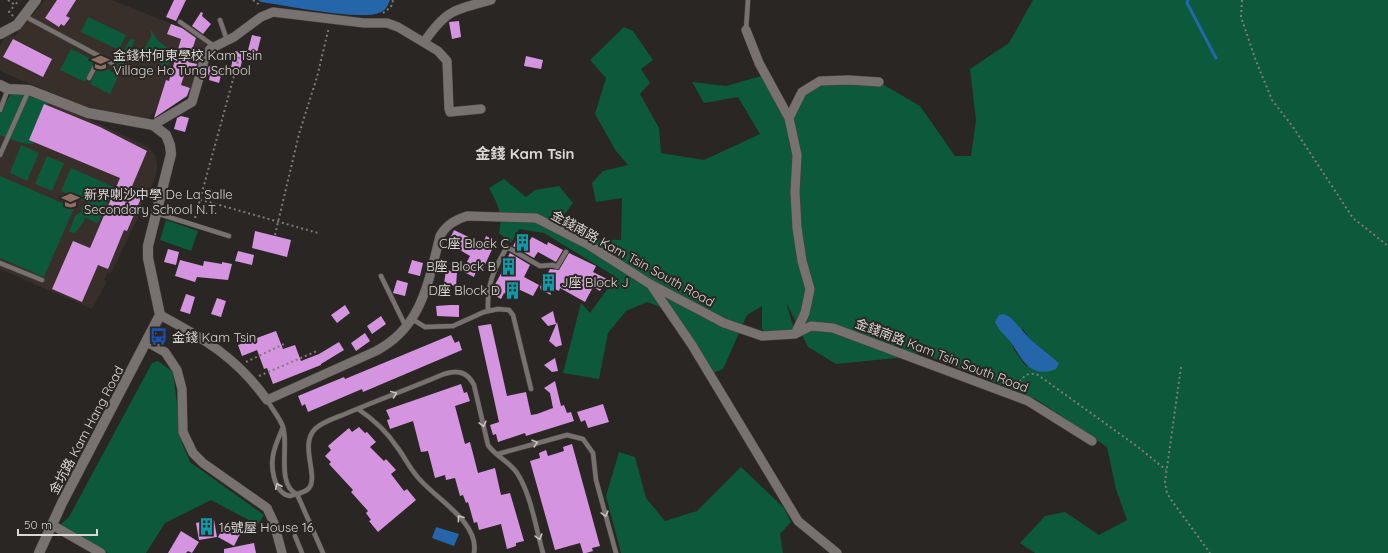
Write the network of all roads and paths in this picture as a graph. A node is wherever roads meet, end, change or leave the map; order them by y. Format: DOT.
graph roads {
  1 [pos="8,0"];
  2 [pos="19,0"];
  3 [pos="36,0"];
  4 [pos="491,0"];
  5 [pos="748,0"];
  6 [pos="1242,0"];
  7 [pos="461,4"];
  8 [pos="15,5"];
  9 [pos="10,11"];
  10 [pos="25,15"];
  11 [pos="332,18"];
  12 [pos="220,20"];
  13 [pos="180,22"];
  14 [pos="746,30"];
  15 [pos="0,34"];
  16 [pos="227,40"];
  17 [pos="424,42"];
  18 [pos="214,46"];
  19 [pos="240,54"];
  20 [pos="100,57"];
  21 [pos="112,63"];
  22 [pos="89,78"];
  23 [pos="879,82"];
  24 [pos="4,87"];
  25 [pos="29,90"];
  26 [pos="481,109"];
  27 [pos="0,110"];
  28 [pos="789,118"];
  29 [pos="153,125"];
  30 [pos="0,155"];
  31 [pos="161,193"];
  32 [pos="156,213"];
  33 [pos="193,225"];
  34 [pos="318,233"];
  35 [pos="275,235"];
  36 [pos="229,236"];
  37 [pos="1388,246"];
  38 [pos="566,252"];
  39 [pos="0,263"];
  40 [pos="381,276"];
  41 [pos="42,280"];
  42 [pos="650,284"];
  43 [pos="488,311"];
  44 [pos="160,314"];
  45 [pos="409,323"];
  46 [pos="795,334"];
  47 [pos="147,342"];
  48 [pos="286,343"];
  49 [pos="317,351"];
  50 [pos="245,362"];
  51 [pos="1181,367"];
  52 [pos="257,376"];
  53 [pos="531,389"];
  54 [pos="1012,395"];
  55 [pos="267,400"];
  56 [pos="358,409"];
  57 [pos="283,427"];
  58 [pos="1092,442"];
  59 [pos="498,454"];
  60 [pos="1166,470"];
  61 [pos="297,494"];
  62 [pos="52,525"];
  63 [pos="295,536"];
  64 [pos="39,553"];
  65 [pos="101,553"];
  66 [pos="282,553"];
  67 [pos="302,553"];
  68 [pos="323,553"];
  69 [pos="474,553"];
  70 [pos="543,553"];
  71 [pos="616,553"];
  72 [pos="837,553"];
  73 [pos="1210,553"];
  1 -- 8 [label="path"];
  2 -- 8 [label="path"];
  3 -- 10 [label="street"];
  4 -- 7 [label="street"];
  5 -- 14 [label="lane"];
  6 -- 37 [label="path"];
  7 -- 17 [label="street"];
  8 -- 9 [label="path"];
  10 -- 15 [label="street"];
  10 -- 20 [label="lane"];
  11 -- 16 [label="street"];
  11 -- 17 [label="street"];
  11 -- 35 [label="path"];
  12 -- 16 [label="lane"];
  13 -- 18 [label="lane"];
  14 -- 28 [label="street"];
  16 -- 18 [label="street"];
  17 -- 26 [label="street"];
  18 -- 29 [label="street"];
  19 -- 33 [label="path"];
  20 -- 21 [label="lane"];
  20 -- 22 [label="lane"];
  23 -- 28 [label="street"];
  24 -- 25 [label="street"];
  24 -- 27 [label="lane"];
  25 -- 29 [label="street"];
  25 -- 30 [label="lane"];
  28 -- 46 [label="street"];
  29 -- 31 [label="street"];
  31 -- 32 [label="street"];
  31 -- 34 [label="path"];
  32 -- 33 [label="lane"];
  32 -- 44 [label="street"];
  33 -- 36 [label="lane"];
  38 -- 43 [label="lane"];
  39 -- 41 [label="lane"];
  40 -- 45 [label="lane"];
  42 -- 45 [label="street, 金錢南路 Kam Tsin South Road"];
  42 -- 46 [label="street, 金錢南路 Kam Tsin South Road"];
  42 -- 72 [label="street"];
  43 -- 45 [label="lane"];
  43 -- 53 [label="lane"];
  44 -- 47 [label="street, 金坑路 Kam Hang Road"];
  44 -- 55 [label="street"];
  45 -- 55 [label="street, 金錢南路 Kam Tsin South Road"];
  46 -- 54 [label="street, 金錢南路 Kam Tsin South Road"];
  47 -- 62 [label="street, 金坑路 Kam Hang Road"];
  47 -- 66 [label="street"];
  48 -- 50 [label="path"];
  49 -- 52 [label="path"];
  51 -- 60 [label="path"];
  54 -- 58 [label="street, 金錢南路 Kam Tsin South Road"];
  54 -- 60 [label="path"];
  55 -- 57 [label="lane"];
  56 -- 59 [label="lane, one-way"];
  56 -- 61 [label="lane"];
  69 -- 56 [label="lane, one-way"];
  57 -- 61 [label="lane"];
  61 -- 57 [label="lane, one-way"];
  59 -- 70 [label="lane, one-way"];
  59 -- 71 [label="lane, one-way"];
  60 -- 73 [label="path"];
  61 -- 68 [label="lane"];
  62 -- 64 [label="street, 金坑路 Kam Hang Road"];
  62 -- 65 [label="street"];
  63 -- 67 [label="lane"];
}
